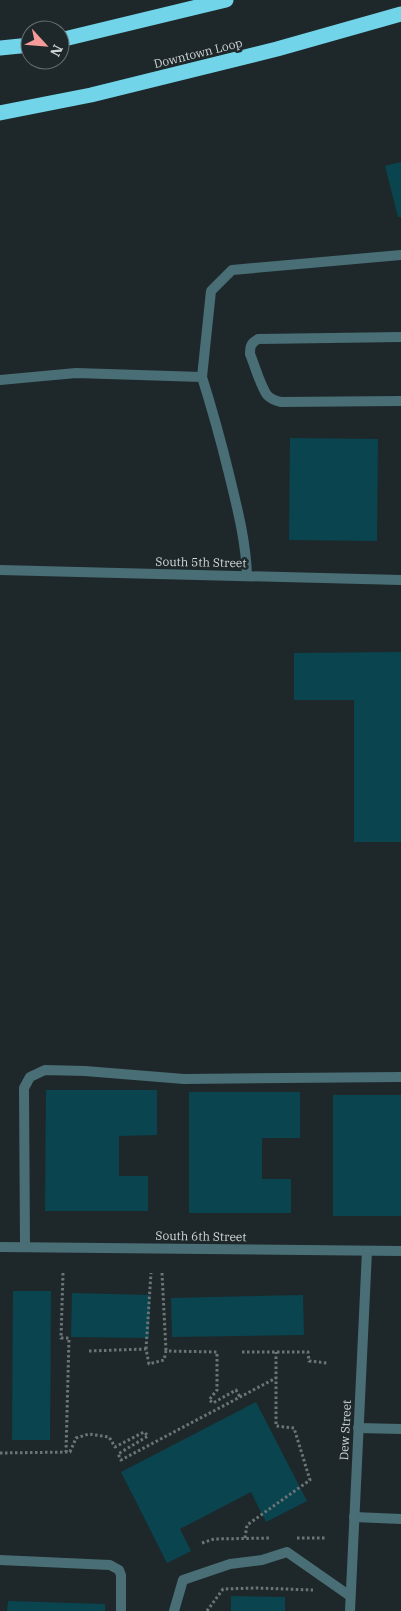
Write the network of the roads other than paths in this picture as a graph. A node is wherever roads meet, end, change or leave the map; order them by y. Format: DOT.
graph roads {
  1 [pos="226,0"];
  2 [pos="401,16"];
  3 [pos="70,38"];
  4 [pos="20,46"];
  5 [pos="0,48"];
  6 [pos="0,113"];
  7 [pos="401,255"];
  8 [pos="401,338"];
  9 [pos="202,377"];
  10 [pos="0,380"];
  11 [pos="401,401"];
  12 [pos="0,570"];
  13 [pos="247,576"];
  14 [pos="401,580"];
  15 [pos="401,1077"];
  16 [pos="0,1247"];
  17 [pos="25,1247"];
  18 [pos="367,1251"];
  19 [pos="401,1251"];
  20 [pos="358,1428"];
  21 [pos="401,1429"];
  22 [pos="354,1517"];
  23 [pos="401,1518"];
  24 [pos="0,1560"];
  25 [pos="350,1596"];
  26 [pos="121,1611"];
  27 [pos="174,1611"];
  28 [pos="350,1611"];
  1 -- 3 [label="highway"];
  2 -- 6 [label="highway, Downtown Loop"];
  4 -- 5 [label="highway"];
  7 -- 9 [label="street"];
  8 -- 11 [label="street"];
  9 -- 10 [label="street"];
  9 -- 13 [label="street"];
  12 -- 13 [label="street, South 5th Street"];
  13 -- 14 [label="street, South 5th Street"];
  15 -- 17 [label="street"];
  16 -- 17 [label="street, South 6th Street"];
  17 -- 18 [label="street, South 6th Street"];
  18 -- 19 [label="street, South 6th Street"];
  18 -- 20 [label="street, Dew Street"];
  20 -- 21 [label="street"];
  20 -- 22 [label="street, Dew Street"];
  22 -- 23 [label="street"];
  22 -- 25 [label="street, Dew Street"];
  24 -- 26 [label="street"];
  25 -- 27 [label="street"];
  25 -- 28 [label="street, Dew Street"];
}
